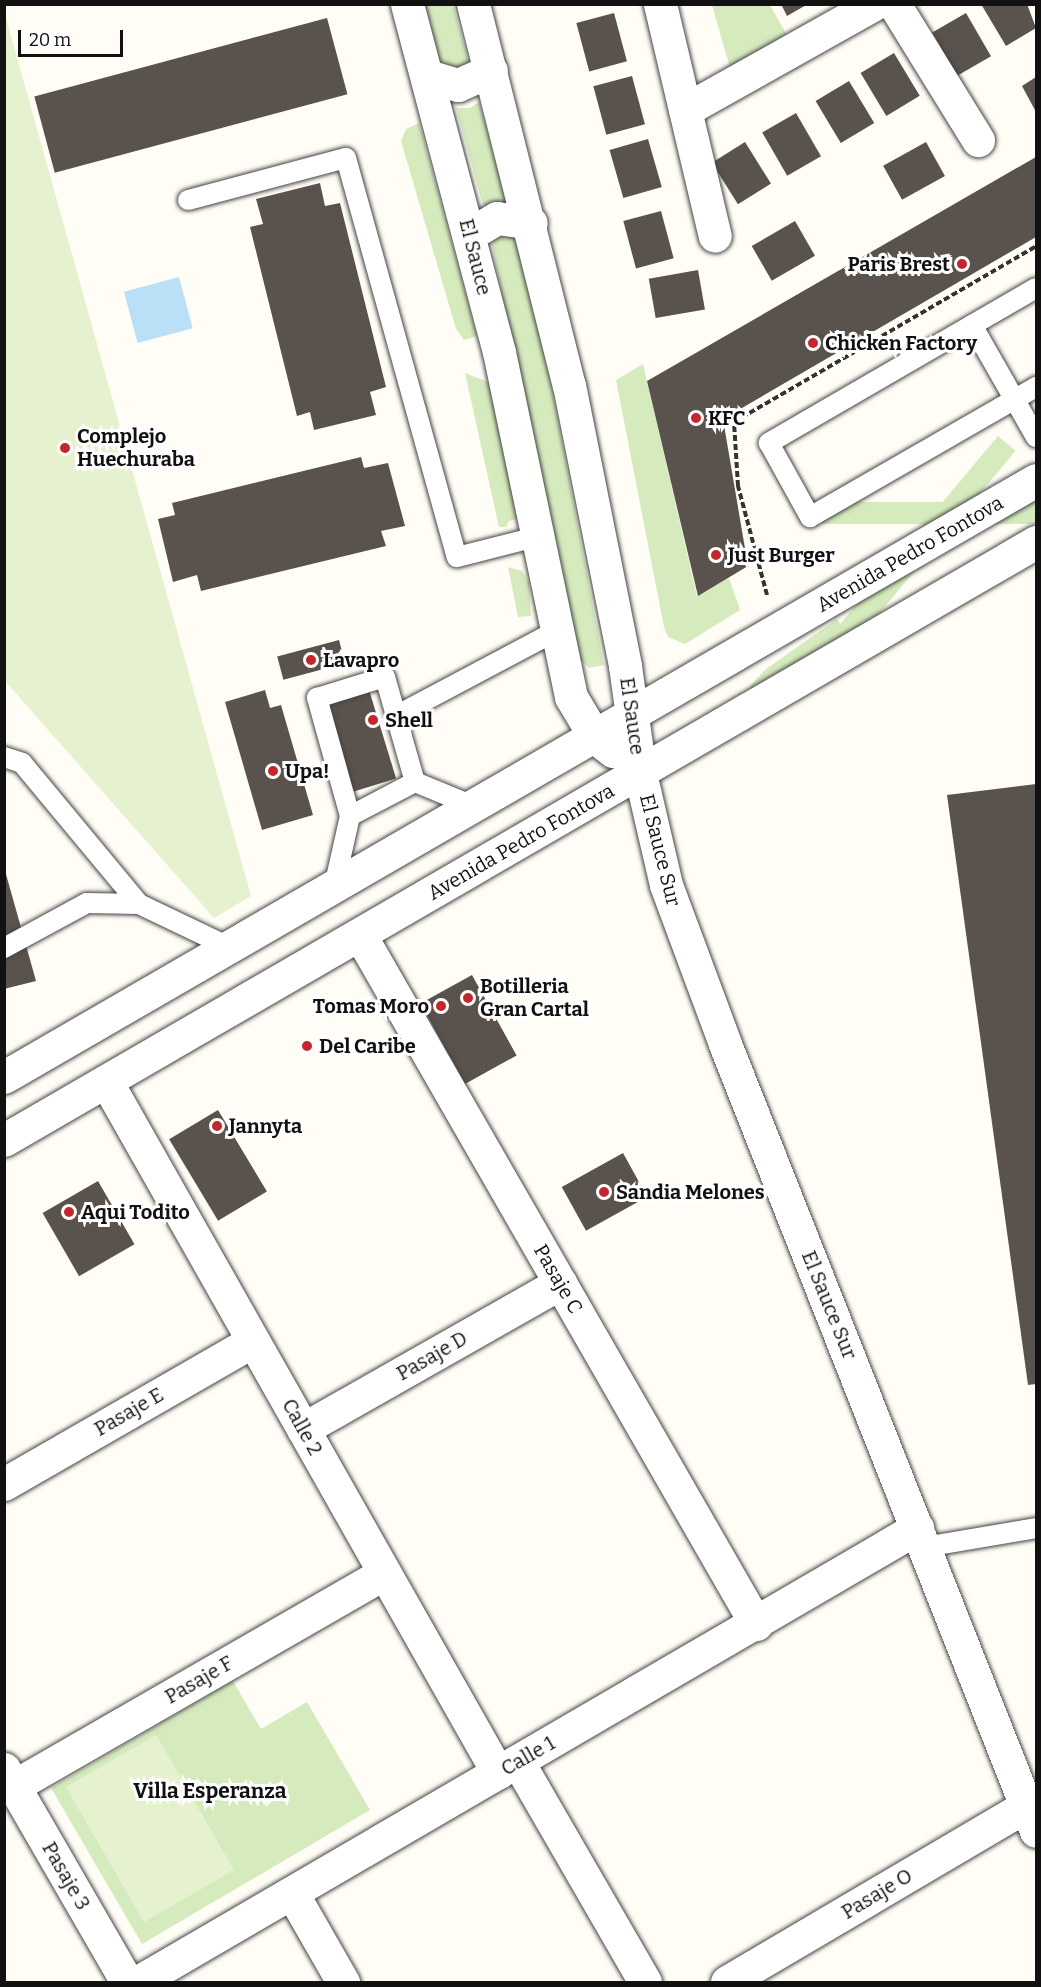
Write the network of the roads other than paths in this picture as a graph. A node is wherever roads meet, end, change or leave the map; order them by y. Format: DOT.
graph roads {
  1 [pos="407,4"];
  2 [pos="473,4"];
  3 [pos="660,4"];
  4 [pos="874,4"];
  5 [pos="894,4"];
  6 [pos="491,70"];
  7 [pos="428,76"];
  8 [pos="685,110"];
  9 [pos="978,140"];
  10 [pos="188,200"];
  11 [pos="531,223"];
  12 [pos="470,234"];
  13 [pos="715,236"];
  14 [pos="1036,288"];
  15 [pos="972,325"];
  16 [pos="1036,387"];
  17 [pos="1015,399"];
  18 [pos="1036,437"];
  19 [pos="1036,480"];
  20 [pos="536,537"];
  21 [pos="1036,542"];
  22 [pos="556,631"];
  23 [pos="633,715"];
  24 [pos="396,716"];
  25 [pos="595,737"];
  26 [pos="4,757"];
  27 [pos="640,772"];
  28 [pos="415,782"];
  29 [pos="473,806"];
  30 [pos="351,816"];
  31 [pos="334,887"];
  32 [pos="139,904"];
  33 [pos="360,935"];
  34 [pos="4,948"];
  35 [pos="231,948"];
  36 [pos="4,1077"];
  37 [pos="106,1082"];
  38 [pos="4,1140"];
  39 [pos="560,1283"];
  40 [pos="253,1341"];
  41 [pos="303,1429"];
  42 [pos="4,1484"];
  43 [pos="1036,1527"];
  44 [pos="921,1538"];
  45 [pos="384,1573"];
  46 [pos="756,1624"];
  47 [pos="508,1767"];
  48 [pos="9,1778"];
  49 [pos="1031,1818"];
  50 [pos="292,1893"];
  51 [pos="128,1983"];
  52 [pos="138,1983"];
  53 [pos="343,1983"];
  54 [pos="645,1983"];
  55 [pos="727,1983"];
  1 -- 7 [label="street, El Sauce"];
  2 -- 6 [label="street, El Sauce"];
  3 -- 8 [label="street"];
  4 -- 8 [label="street"];
  5 -- 9 [label="street"];
  6 -- 7 [label="street"];
  6 -- 11 [label="street, El Sauce"];
  7 -- 12 [label="street, El Sauce"];
  8 -- 13 [label="street"];
  10 -- 20 [label="lane"];
  11 -- 12 [label="street"];
  11 -- 23 [label="street, El Sauce"];
  12 -- 20 [label="street, El Sauce"];
  14 -- 15 [label="lane"];
  15 -- 17 [label="lane"];
  15 -- 17 [label="lane"];
  16 -- 17 [label="lane"];
  17 -- 18 [label="lane"];
  19 -- 23 [label="street, Avenida Pedro Fontova"];
  20 -- 22 [label="street, El Sauce"];
  21 -- 27 [label="street, Avenida Pedro Fontova"];
  22 -- 24 [label="lane"];
  22 -- 25 [label="street, El Sauce"];
  23 -- 25 [label="street, Avenida Pedro Fontova"];
  23 -- 27 [label="street, El Sauce"];
  24 -- 28 [label="lane"];
  24 -- 30 [label="lane"];
  25 -- 27 [label="street, El Sauce"];
  25 -- 29 [label="street, Avenida Pedro Fontova"];
  26 -- 32 [label="lane"];
  27 -- 33 [label="street, Avenida Pedro Fontova"];
  27 -- 44 [label="street, El Sauce Sur"];
  28 -- 29 [label="lane"];
  28 -- 30 [label="lane"];
  29 -- 31 [label="street, Avenida Pedro Fontova"];
  30 -- 31 [label="lane"];
  31 -- 35 [label="street, Avenida Pedro Fontova"];
  32 -- 34 [label="lane"];
  32 -- 35 [label="lane"];
  33 -- 37 [label="street, Avenida Pedro Fontova"];
  33 -- 39 [label="street, Pasaje C"];
  35 -- 36 [label="street, Avenida Pedro Fontova"];
  37 -- 38 [label="street, Avenida Pedro Fontova"];
  37 -- 40 [label="street, Calle 2"];
  39 -- 41 [label="street, Pasaje D"];
  39 -- 46 [label="street, Pasaje C"];
  40 -- 41 [label="street, Calle 2"];
  40 -- 42 [label="street, Pasaje E"];
  41 -- 45 [label="street, Calle 2"];
  43 -- 44 [label="lane"];
  44 -- 46 [label="street, Calle 1"];
  44 -- 49 [label="street, El Sauce Sur"];
  45 -- 47 [label="street, Calle 2"];
  45 -- 48 [label="street, Pasaje F"];
  46 -- 47 [label="street, Calle 1"];
  47 -- 50 [label="street, Calle 1"];
  47 -- 54 [label="street"];
  48 -- 51 [label="street, Pasaje 3"];
  49 -- 55 [label="street, Pasaje O"];
  50 -- 52 [label="street, Calle 1"];
  50 -- 53 [label="street"];
}
